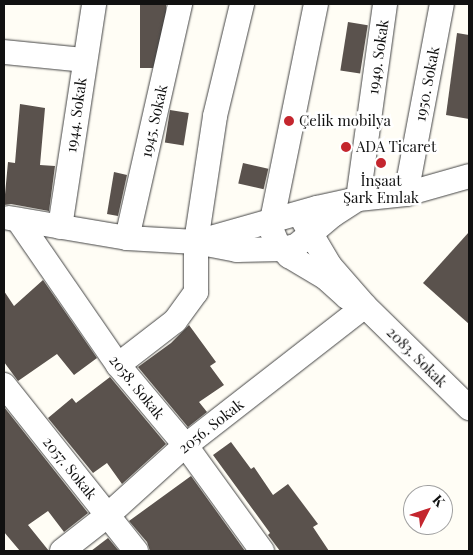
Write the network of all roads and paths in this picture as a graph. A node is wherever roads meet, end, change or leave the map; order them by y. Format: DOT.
graph roads {
  1 [pos="94,4"];
  2 [pos="180,4"];
  3 [pos="242,4"];
  4 [pos="316,4"];
  5 [pos="385,4"];
  6 [pos="442,4"];
  7 [pos="4,52"];
  8 [pos="84,60"];
  9 [pos="469,176"];
  10 [pos="406,194"];
  11 [pos="358,199"];
  12 [pos="284,217"];
  13 [pos="8,219"];
  14 [pos="60,227"];
  15 [pos="311,235"];
  16 [pos="127,238"];
  17 [pos="196,242"];
  18 [pos="282,250"];
  19 [pos="365,306"];
  20 [pos="118,365"];
  21 [pos="4,385"];
  22 [pos="469,408"];
  23 [pos="186,446"];
  24 [pos="108,515"];
  25 [pos="62,551"];
  26 [pos="136,551"];
  27 [pos="262,551"];
  1 -- 8 [label="street, 1944. Sokak"];
  2 -- 16 [label="street, 1945. Sokak"];
  3 -- 17 [label="street"];
  4 -- 12 [label="street"];
  5 -- 11 [label="street, 1949. Sokak"];
  6 -- 10 [label="street, 1950. Sokak"];
  7 -- 8 [label="street"];
  8 -- 14 [label="street, 1944. Sokak"];
  9 -- 10 [label="street"];
  10 -- 11 [label="street"];
  11 -- 12 [label="street"];
  11 -- 15 [label="street"];
  12 -- 15 [label="street"];
  12 -- 17 [label="street"];
  12 -- 18 [label="street"];
  13 -- 14 [label="street"];
  13 -- 20 [label="street, 2058. Sokak"];
  14 -- 16 [label="street"];
  15 -- 18 [label="street"];
  15 -- 19 [label="street"];
  16 -- 17 [label="street"];
  17 -- 18 [label="street"];
  17 -- 20 [label="street"];
  18 -- 19 [label="street"];
  19 -- 22 [label="street, 2083. Sokak"];
  19 -- 23 [label="street, 2056. Sokak"];
  20 -- 23 [label="street, 2058. Sokak"];
  21 -- 24 [label="street, 2057. Sokak"];
  23 -- 24 [label="street, 2056. Sokak"];
  23 -- 27 [label="street, 2058. Sokak"];
  24 -- 25 [label="street, 2056. Sokak"];
  24 -- 26 [label="street, 2057. Sokak"];
}
